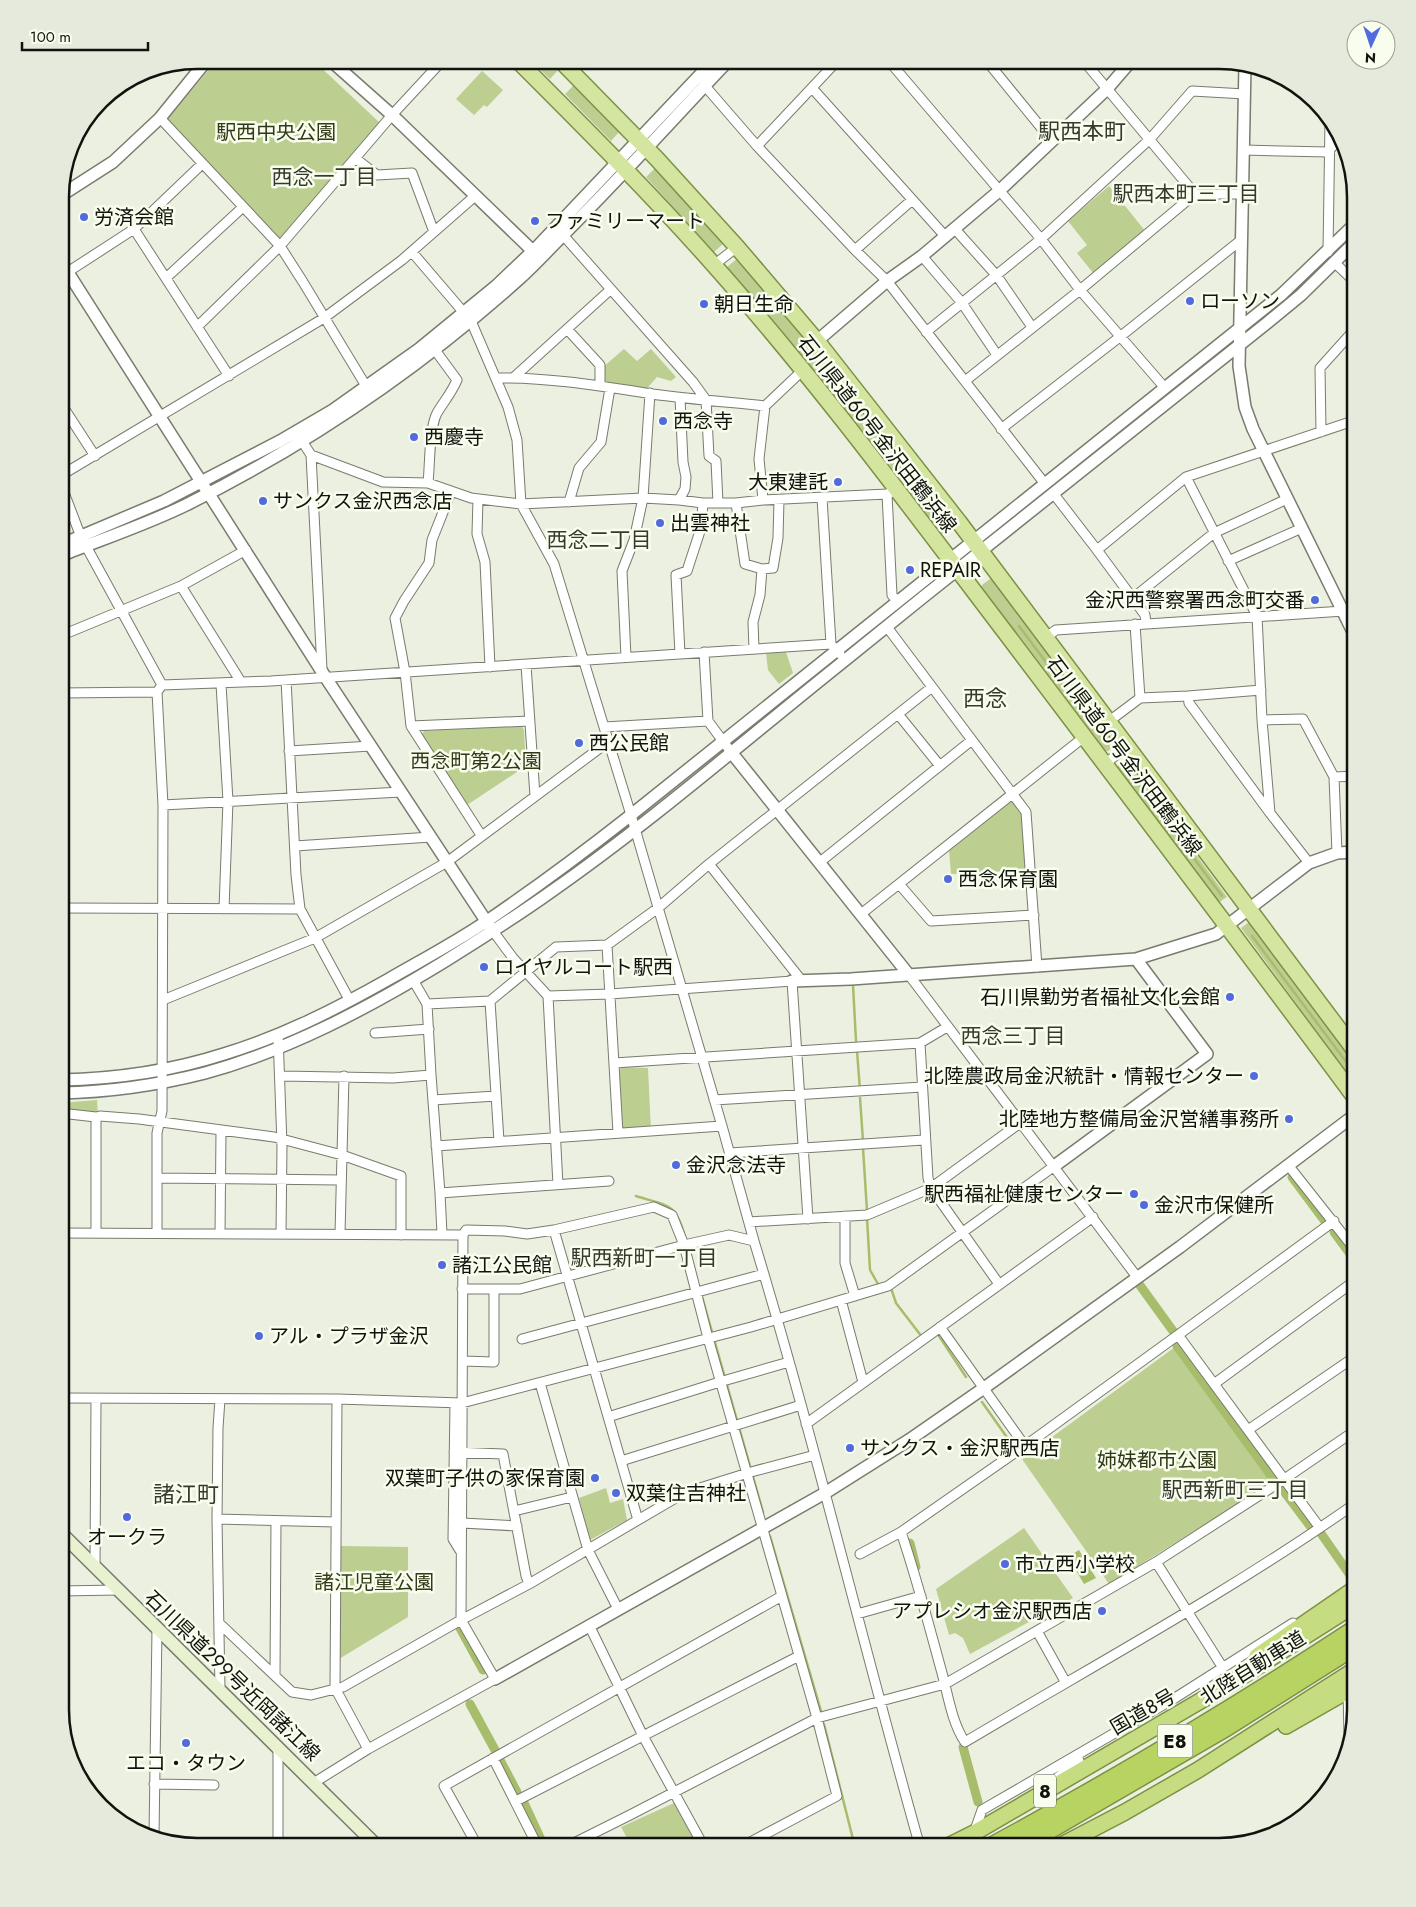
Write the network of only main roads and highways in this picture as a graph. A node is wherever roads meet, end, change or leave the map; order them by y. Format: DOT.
graph roads {
  1 [pos="526,69"];
  2 [pos="569,69"];
  3 [pos="1347,1040"];
  4 [pos="1347,1087"];
  5 [pos="69,1541"];
  6 [pos="1347,1594"];
  7 [pos="1347,1610"];
  8 [pos="1347,1634"];
  9 [pos="1347,1652"];
  10 [pos="1347,1675"];
  11 [pos="1347,1691"];
  12 [pos="1143,1735"];
  13 [pos="1232,1748"];
  14 [pos="369,1838"];
  15 [pos="964,1838"];
  16 [pos="1005,1838"];
  17 [pos="1037,1838"];
  18 [pos="1075,1838"];
  1 -- 4 [label="main road, 石川県道60号金沢田鶴浜線"];
  2 -- 3 [label="main road, 石川県道60号金沢田鶴浜線"];
  5 -- 14 [label="main road, 石川県道299号近岡諸江線"];
  6 -- 12 [label="highway, 8"];
  7 -- 12 [label="highway, 国道8号 / 8"];
  8 -- 16 [label="highway, 北陸自動車道 / E8"];
  9 -- 17 [label="highway, 北陸自動車道 / E8"];
  10 -- 13 [label="highway"];
  11 -- 13 [label="highway"];
  12 -- 15 [label="highway, 国道8号 / 8"];
  13 -- 18 [label="highway"];
}
